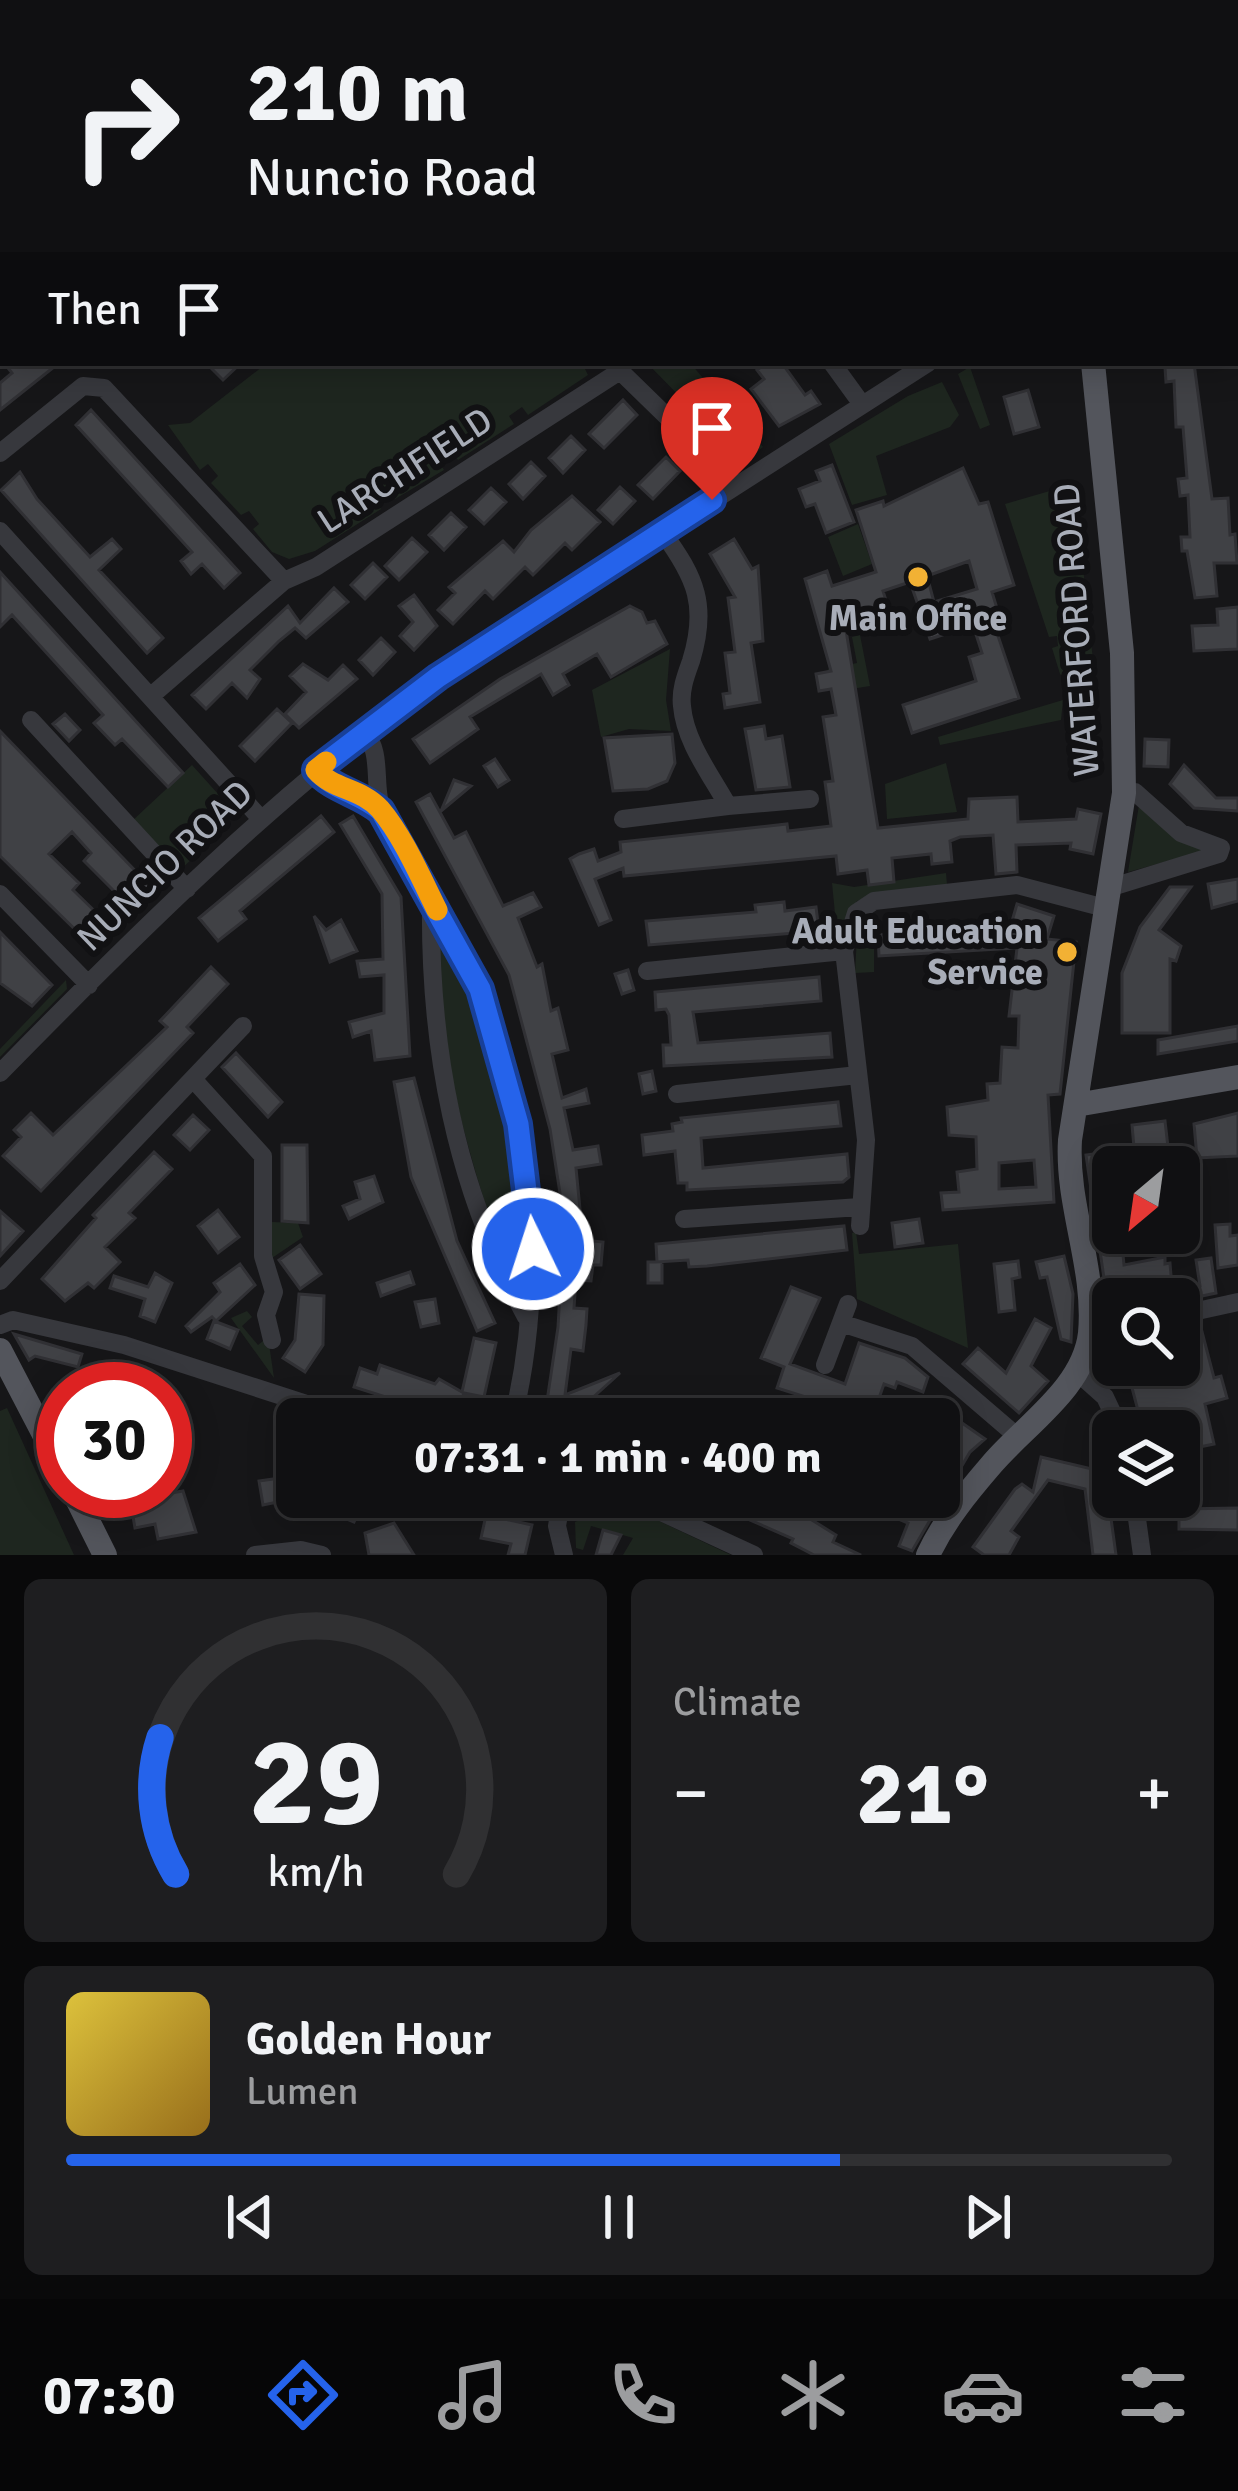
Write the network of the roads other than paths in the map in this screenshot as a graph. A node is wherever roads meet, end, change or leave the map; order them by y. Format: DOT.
graph roads {
  1 [pos="834,366"];
  2 [pos="923,366"];
  3 [pos="1093,366"];
  4 [pos="616,367"];
  5 [pos="861,404"];
  6 [pos="0,453"];
  7 [pos="736,484"];
  8 [pos="0,531"];
  9 [pos="663,533"];
  10 [pos="284,580"];
  11 [pos="151,696"];
  12 [pos="31,720"];
  13 [pos="364,730"];
  14 [pos="316,770"];
  15 [pos="1124,793"];
  16 [pos="810,800"];
  17 [pos="728,806"];
  18 [pos="381,811"];
  19 [pos="261,819"];
  20 [pos="622,819"];
  21 [pos="187,889"];
  22 [pos="0,893"];
  23 [pos="431,898"];
  24 [pos="1107,898"];
  25 [pos="844,951"];
  26 [pos="647,971"];
  27 [pos="89,986"];
  28 [pos="243,1026"];
  29 [pos="0,1073"];
  30 [pos="858,1075"];
  31 [pos="1238,1077"];
  32 [pos="193,1079"];
  33 [pos="676,1094"];
  34 [pos="1076,1105"];
  35 [pos="684,1219"];
  36 [pos="0,1281"];
  37 [pos="1092,1289"];
  38 [pos="1238,1302"];
  39 [pos="1200,1310"];
  40 [pos="529,1321"];
  41 [pos="0,1324"];
  42 [pos="272,1340"];
  43 [pos="1092,1347"];
  44 [pos="0,1350"];
  45 [pos="825,1365"];
  46 [pos="1077,1372"];
  47 [pos="288,1398"];
  48 [pos="516,1398"];
  49 [pos="1109,1410"];
  50 [pos="36,1419"];
  51 [pos="1018,1437"];
  52 [pos="86,1518"];
  53 [pos="558,1518"];
  54 [pos="674,1518"];
  55 [pos="1137,1518"];
  56 [pos="104,1555"];
  57 [pos="255,1555"];
  58 [pos="322,1555"];
  59 [pos="564,1555"];
  60 [pos="754,1555"];
  61 [pos="928,1555"];
  62 [pos="1142,1555"];
  1 -- 5 [label="street"];
  2 -- 5 [label="street, NUNCIO ROAD"];
  3 -- 15 [label="main road, WATERFORD ROAD"];
  4 -- 7 [label="street, LARCHFIELD"];
  4 -- 10 [label="street, LARCHFIELD"];
  5 -- 7 [label="street, NUNCIO ROAD"];
  6 -- 10 [label="street"];
  7 -- 9 [label="street, NUNCIO ROAD"];
  8 -- 11 [label="street"];
  9 -- 13 [label="street, NUNCIO ROAD"];
  9 -- 17 [label="street"];
  10 -- 11 [label="street, LARCHFIELD"];
  11 -- 19 [label="street"];
  12 -- 21 [label="street"];
  13 -- 14 [label="street, NUNCIO ROAD"];
  13 -- 18 [label="street"];
  14 -- 18 [label="street"];
  14 -- 19 [label="street, NUNCIO ROAD"];
  15 -- 24 [label="main road, WATERFORD ROAD"];
  15 -- 24 [label="street"];
  16 -- 17 [label="street"];
  17 -- 20 [label="street"];
  18 -- 23 [label="street"];
  19 -- 21 [label="street, NUNCIO ROAD"];
  21 -- 27 [label="street, NUNCIO ROAD"];
  22 -- 27 [label="street"];
  23 -- 40 [label="street"];
  23 -- 40 [label="street"];
  24 -- 25 [label="street"];
  24 -- 34 [label="main road, WATERFORD ROAD"];
  25 -- 26 [label="street"];
  25 -- 30 [label="street"];
  27 -- 29 [label="street, NUNCIO ROAD"];
  28 -- 32 [label="street"];
  30 -- 33 [label="street"];
  30 -- 35 [label="street"];
  31 -- 34 [label="main road"];
  32 -- 36 [label="street"];
  32 -- 42 [label="street"];
  34 -- 37 [label="main road, WATERFORD ROAD"];
  38 -- 39 [label="street"];
  40 -- 48 [label="street"];
  41 -- 47 [label="street"];
  43 -- 46 [label="main road"];
  44 -- 50 [label="main road"];
  45 -- 51 [label="street"];
  46 -- 49 [label="street"];
  46 -- 51 [label="main road"];
  51 -- 61 [label="main road"];
  52 -- 56 [label="main road"];
  53 -- 59 [label="street"];
  54 -- 60 [label="street"];
  55 -- 62 [label="street"];
  57 -- 58 [label="street"];
}
